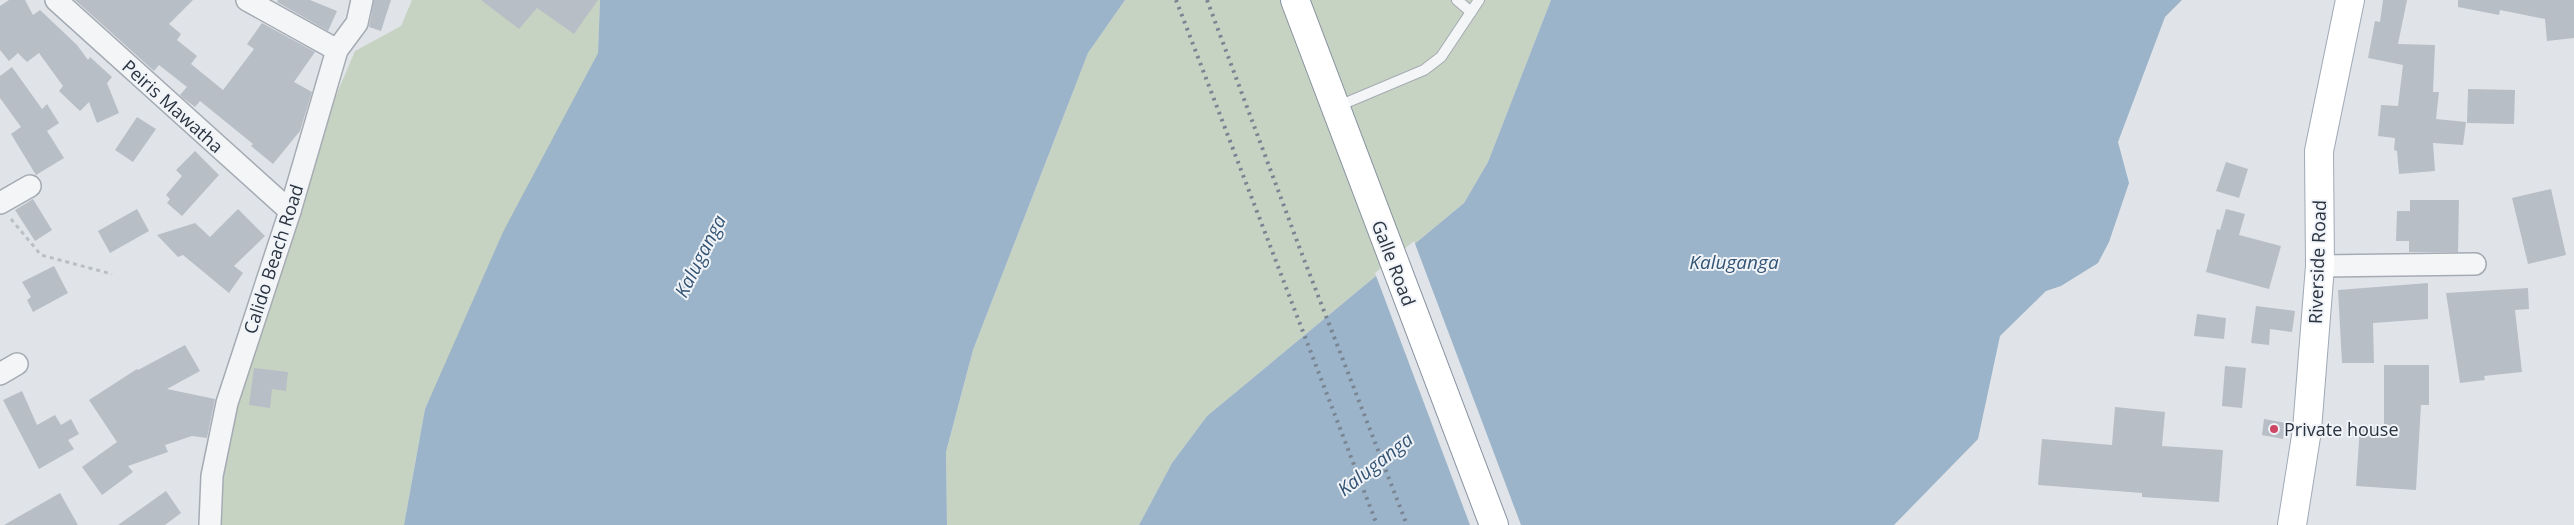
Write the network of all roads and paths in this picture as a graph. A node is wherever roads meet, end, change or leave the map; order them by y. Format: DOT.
graph roads {
  1 [pos="56,0"];
  2 [pos="247,0"];
  3 [pos="362,0"];
  4 [pos="1295,0"];
  5 [pos="1457,0"];
  6 [pos="1479,0"];
  7 [pos="2350,0"];
  8 [pos="1472,12"];
  9 [pos="337,50"];
  10 [pos="1335,107"];
  11 [pos="30,186"];
  12 [pos="3,208"];
  13 [pos="290,211"];
  14 [pos="2475,264"];
  15 [pos="2320,266"];
  16 [pos="112,274"];
  17 [pos="210,525"];
  18 [pos="1494,525"];
  19 [pos="2292,525"];
  1 -- 13 [label="street, Peiris Mawatha"];
  2 -- 9 [label="street"];
  3 -- 9 [label="street, Calido Beach Road"];
  4 -- 10 [label="main road, Galle Road"];
  5 -- 8 [label="lane"];
  6 -- 8 [label="lane"];
  7 -- 15 [label="main road, Riverside Road"];
  8 -- 10 [label="lane"];
  9 -- 13 [label="street, Calido Beach Road"];
  10 -- 18 [label="main road, Galle Road"];
  11 -- 12 [label="street"];
  12 -- 16 [label="path"];
  13 -- 17 [label="street, Calido Beach Road"];
  14 -- 15 [label="street"];
  15 -- 19 [label="main road, Riverside Road"];
}
